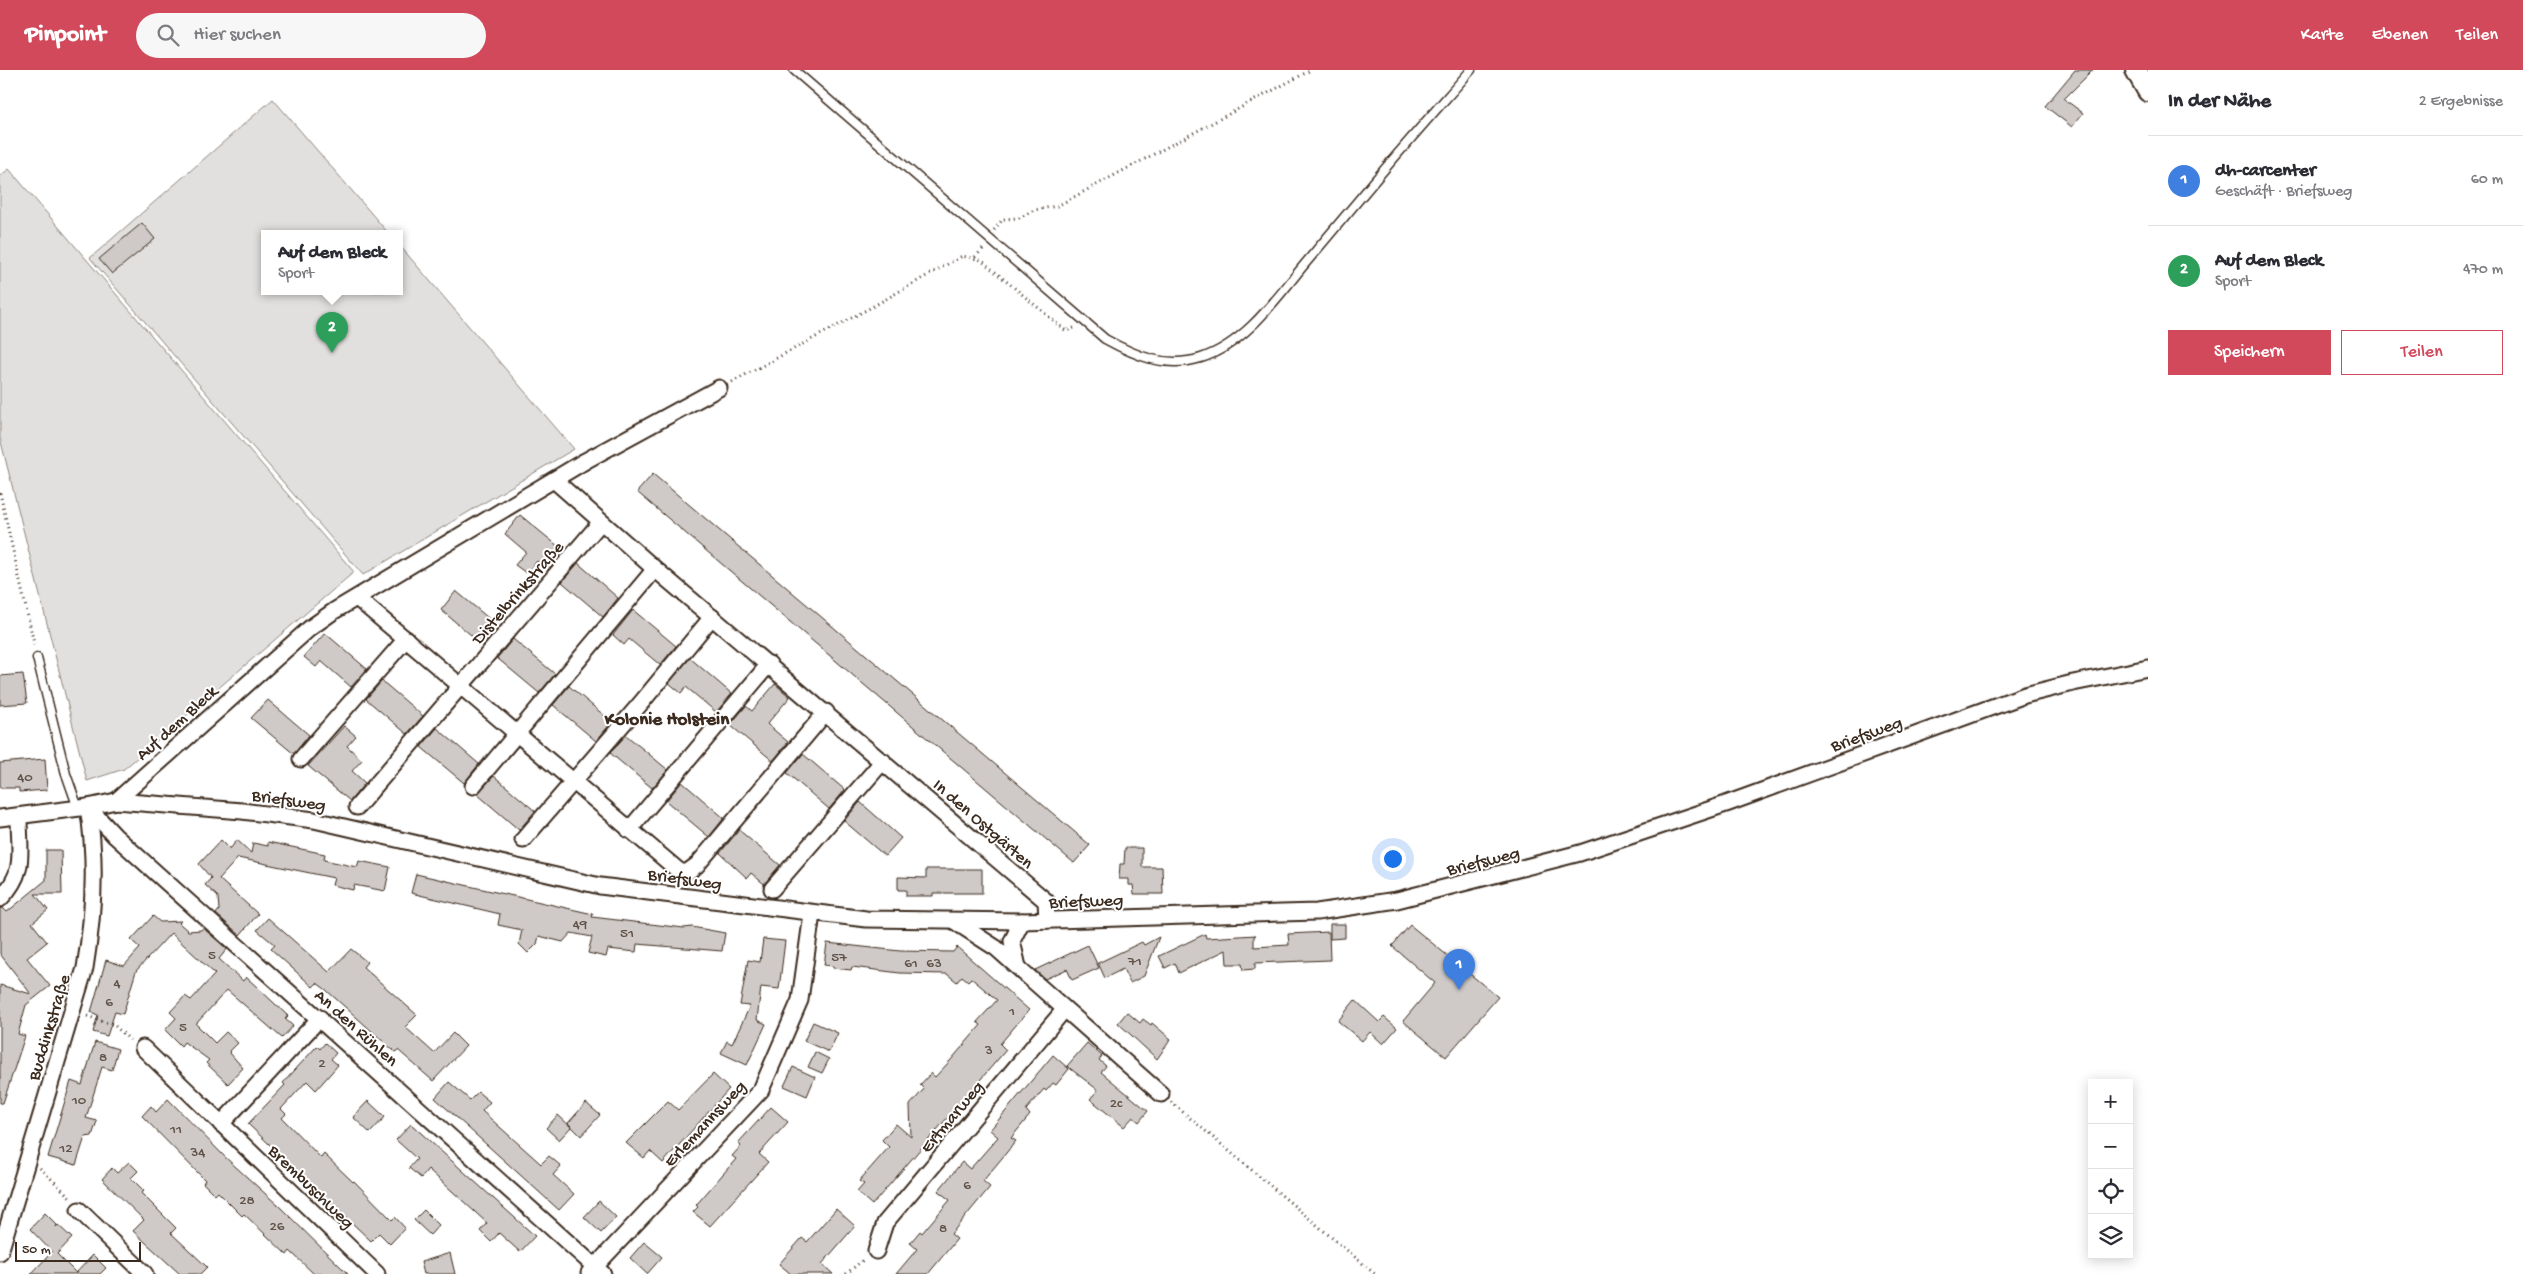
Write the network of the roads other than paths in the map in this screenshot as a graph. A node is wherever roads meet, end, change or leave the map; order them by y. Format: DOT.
graph roads {
  1 [pos="794,70"];
  2 [pos="1471,70"];
  3 [pos="2136,70"];
  4 [pos="2148,91"];
  5 [pos="719,388"];
  6 [pos="554,480"];
  7 [pos="601,522"];
  8 [pos="655,569"];
  9 [pos="358,599"];
  10 [pos="712,617"];
  11 [pos="406,639"];
  12 [pos="37,658"];
  13 [pos="769,664"];
  14 [pos="2148,668"];
  15 [pos="461,686"];
  16 [pos="826,712"];
  17 [pos="517,734"];
  18 [pos="301,759"];
  19 [pos="883,761"];
  20 [pos="573,782"];
  21 [pos="473,786"];
  22 [pos="116,801"];
  23 [pos="357,807"];
  24 [pos="83,808"];
  25 [pos="19,817"];
  26 [pos="0,818"];
  27 [pos="629,830"];
  28 [pos="523,840"];
  29 [pos="772,889"];
  30 [pos="0,899"];
  31 [pos="812,914"];
  32 [pos="950,920"];
  33 [pos="1047,920"];
  34 [pos="1022,921"];
  35 [pos="1018,967"];
  36 [pos="1064,1010"];
  37 [pos="320,1018"];
  38 [pos="143,1048"];
  39 [pos="1162,1094"];
  40 [pos="221,1124"];
  41 [pos="79,1210"];
  42 [pos="876,1251"];
  43 [pos="0,1252"];
  44 [pos="595,1272"];
  45 [pos="144,1274"];
  46 [pos="377,1274"];
  1 -- 2 [label="lane"];
  3 -- 4 [label="street"];
  5 -- 6 [label="street, Auf dem Bleck"];
  6 -- 7 [label="street, In den Ostgärten"];
  6 -- 9 [label="street, Auf dem Bleck"];
  7 -- 8 [label="street, In den Ostgärten"];
  7 -- 15 [label="street, Distelbrinkstraße"];
  8 -- 10 [label="street, In den Ostgärten"];
  8 -- 17 [label="street"];
  9 -- 11 [label="street"];
  9 -- 22 [label="street, Auf dem Bleck"];
  10 -- 13 [label="street, In den Ostgärten"];
  10 -- 20 [label="street"];
  11 -- 15 [label="street"];
  11 -- 18 [label="street"];
  12 -- 24 [label="lane"];
  13 -- 16 [label="street, In den Ostgärten"];
  13 -- 27 [label="street"];
  14 -- 33 [label="street, Briefsweg"];
  15 -- 17 [label="street"];
  15 -- 23 [label="street, Distelbrinkstraße"];
  16 -- 19 [label="street, In den Ostgärten"];
  16 -- 27 [label="street"];
  17 -- 20 [label="street"];
  17 -- 21 [label="street"];
  19 -- 29 [label="street"];
  19 -- 33 [label="street, In den Ostgärten"];
  20 -- 27 [label="street"];
  20 -- 28 [label="street"];
  22 -- 24 [label="street, Briefsweg"];
  22 -- 31 [label="street, Briefsweg"];
  24 -- 25 [label="street, Briefsweg"];
  24 -- 37 [label="street, An den Rühlen"];
  24 -- 43 [label="street, Buddinkstraße"];
  25 -- 26 [label="street, Briefsweg"];
  25 -- 30 [label="street"];
  31 -- 32 [label="street, Briefsweg"];
  31 -- 44 [label="street, Erlemannsweg"];
  32 -- 34 [label="street, Briefsweg"];
  32 -- 35 [label="street"];
  33 -- 34 [label="street, Briefsweg"];
  34 -- 35 [label="street"];
  35 -- 36 [label="street"];
  36 -- 39 [label="street"];
  36 -- 42 [label="street, Ertmarweg"];
  37 -- 40 [label="street"];
  37 -- 44 [label="street, An den Rühlen"];
  38 -- 40 [label="street, Brembuschweg"];
  40 -- 46 [label="street, Brembuschweg"];
  41 -- 45 [label="street"];
}
